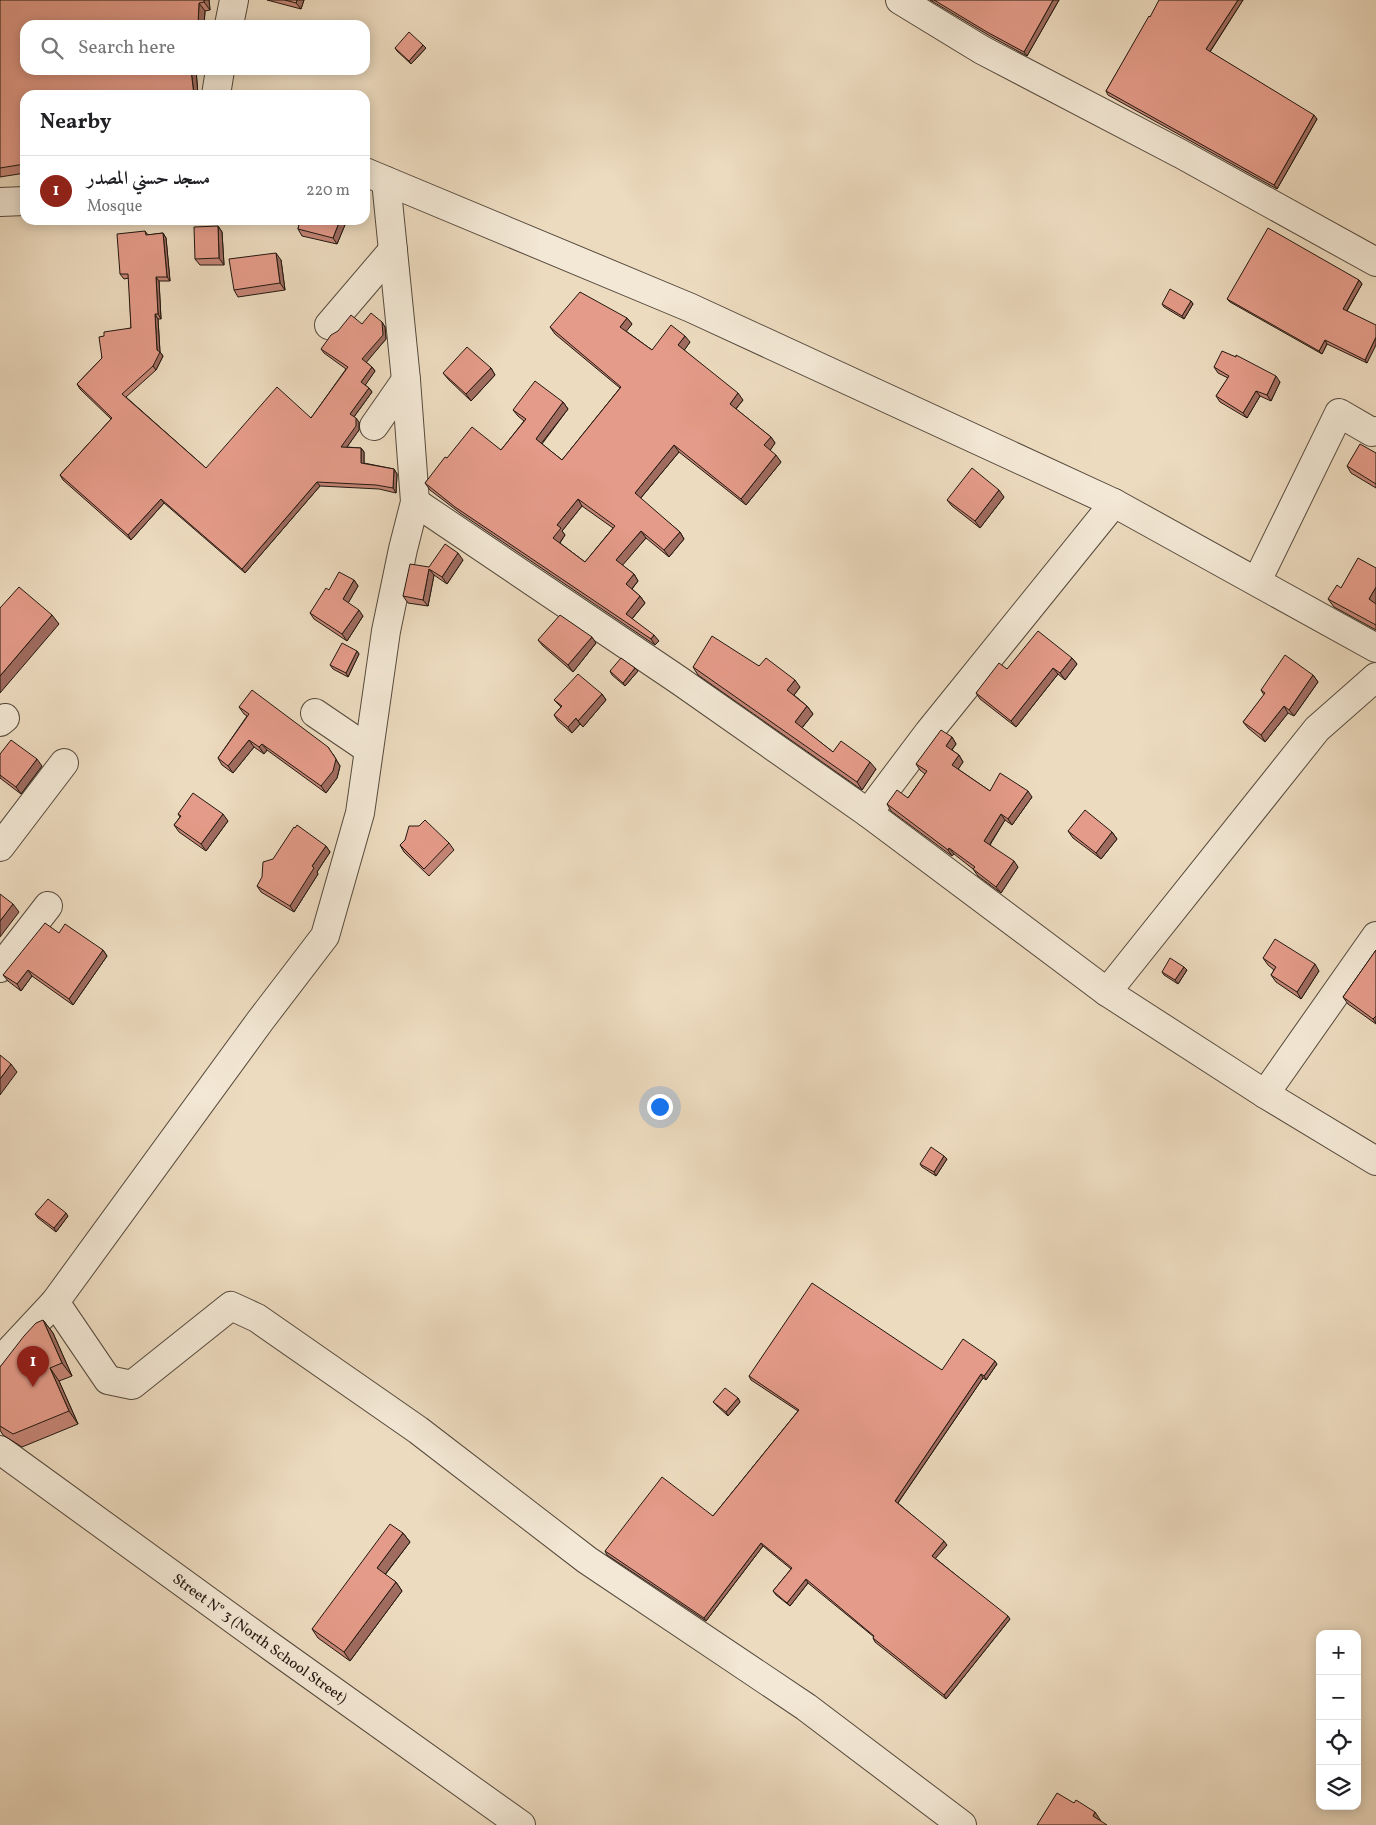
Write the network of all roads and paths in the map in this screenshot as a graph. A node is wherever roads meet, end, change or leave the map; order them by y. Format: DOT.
graph roads {
  1 [pos="234,0"];
  2 [pos="900,0"];
  3 [pos="230,20"];
  4 [pos="219,75"];
  5 [pos="217,90"];
  6 [pos="375,177"];
  7 [pos="20,200"];
  8 [pos="0,202"];
  9 [pos="394,250"];
  10 [pos="1376,262"];
  11 [pos="329,325"];
  12 [pos="406,380"];
  13 [pos="374,426"];
  14 [pos="1376,431"];
  15 [pos="415,502"];
  16 [pos="1114,503"];
  17 [pos="1257,581"];
  18 [pos="1376,648"];
  19 [pos="1376,677"];
  20 [pos="314,713"];
  21 [pos="368,749"];
  22 [pos="64,763"];
  23 [pos="868,813"];
  24 [pos="0,846"];
  25 [pos="48,906"];
  26 [pos="1376,936"];
  27 [pos="0,968"];
  28 [pos="1107,992"];
  29 [pos="1265,1094"];
  30 [pos="1376,1161"];
  31 [pos="55,1302"];
  32 [pos="0,1361"];
  33 [pos="0,1450"];
  34 [pos="522,1825"];
  35 [pos="962,1825"];
  1 -- 3 [label="street"];
  2 -- 10 [label="street"];
  4 -- 5 [label="street"];
  6 -- 9 [label="street"];
  6 -- 16 [label="street"];
  7 -- 8 [label="street"];
  9 -- 11 [label="street"];
  9 -- 12 [label="street"];
  12 -- 13 [label="street"];
  12 -- 15 [label="street"];
  14 -- 17 [label="street"];
  15 -- 21 [label="street"];
  15 -- 23 [label="street"];
  16 -- 17 [label="street"];
  16 -- 23 [label="street"];
  17 -- 18 [label="street"];
  19 -- 28 [label="street"];
  20 -- 21 [label="street"];
  21 -- 31 [label="street"];
  22 -- 24 [label="street"];
  23 -- 28 [label="street"];
  25 -- 27 [label="street"];
  26 -- 29 [label="street"];
  28 -- 29 [label="street"];
  29 -- 30 [label="street"];
  31 -- 32 [label="street"];
  31 -- 35 [label="street"];
  33 -- 34 [label="street, Street N° 3 (North School Street)"];
}
